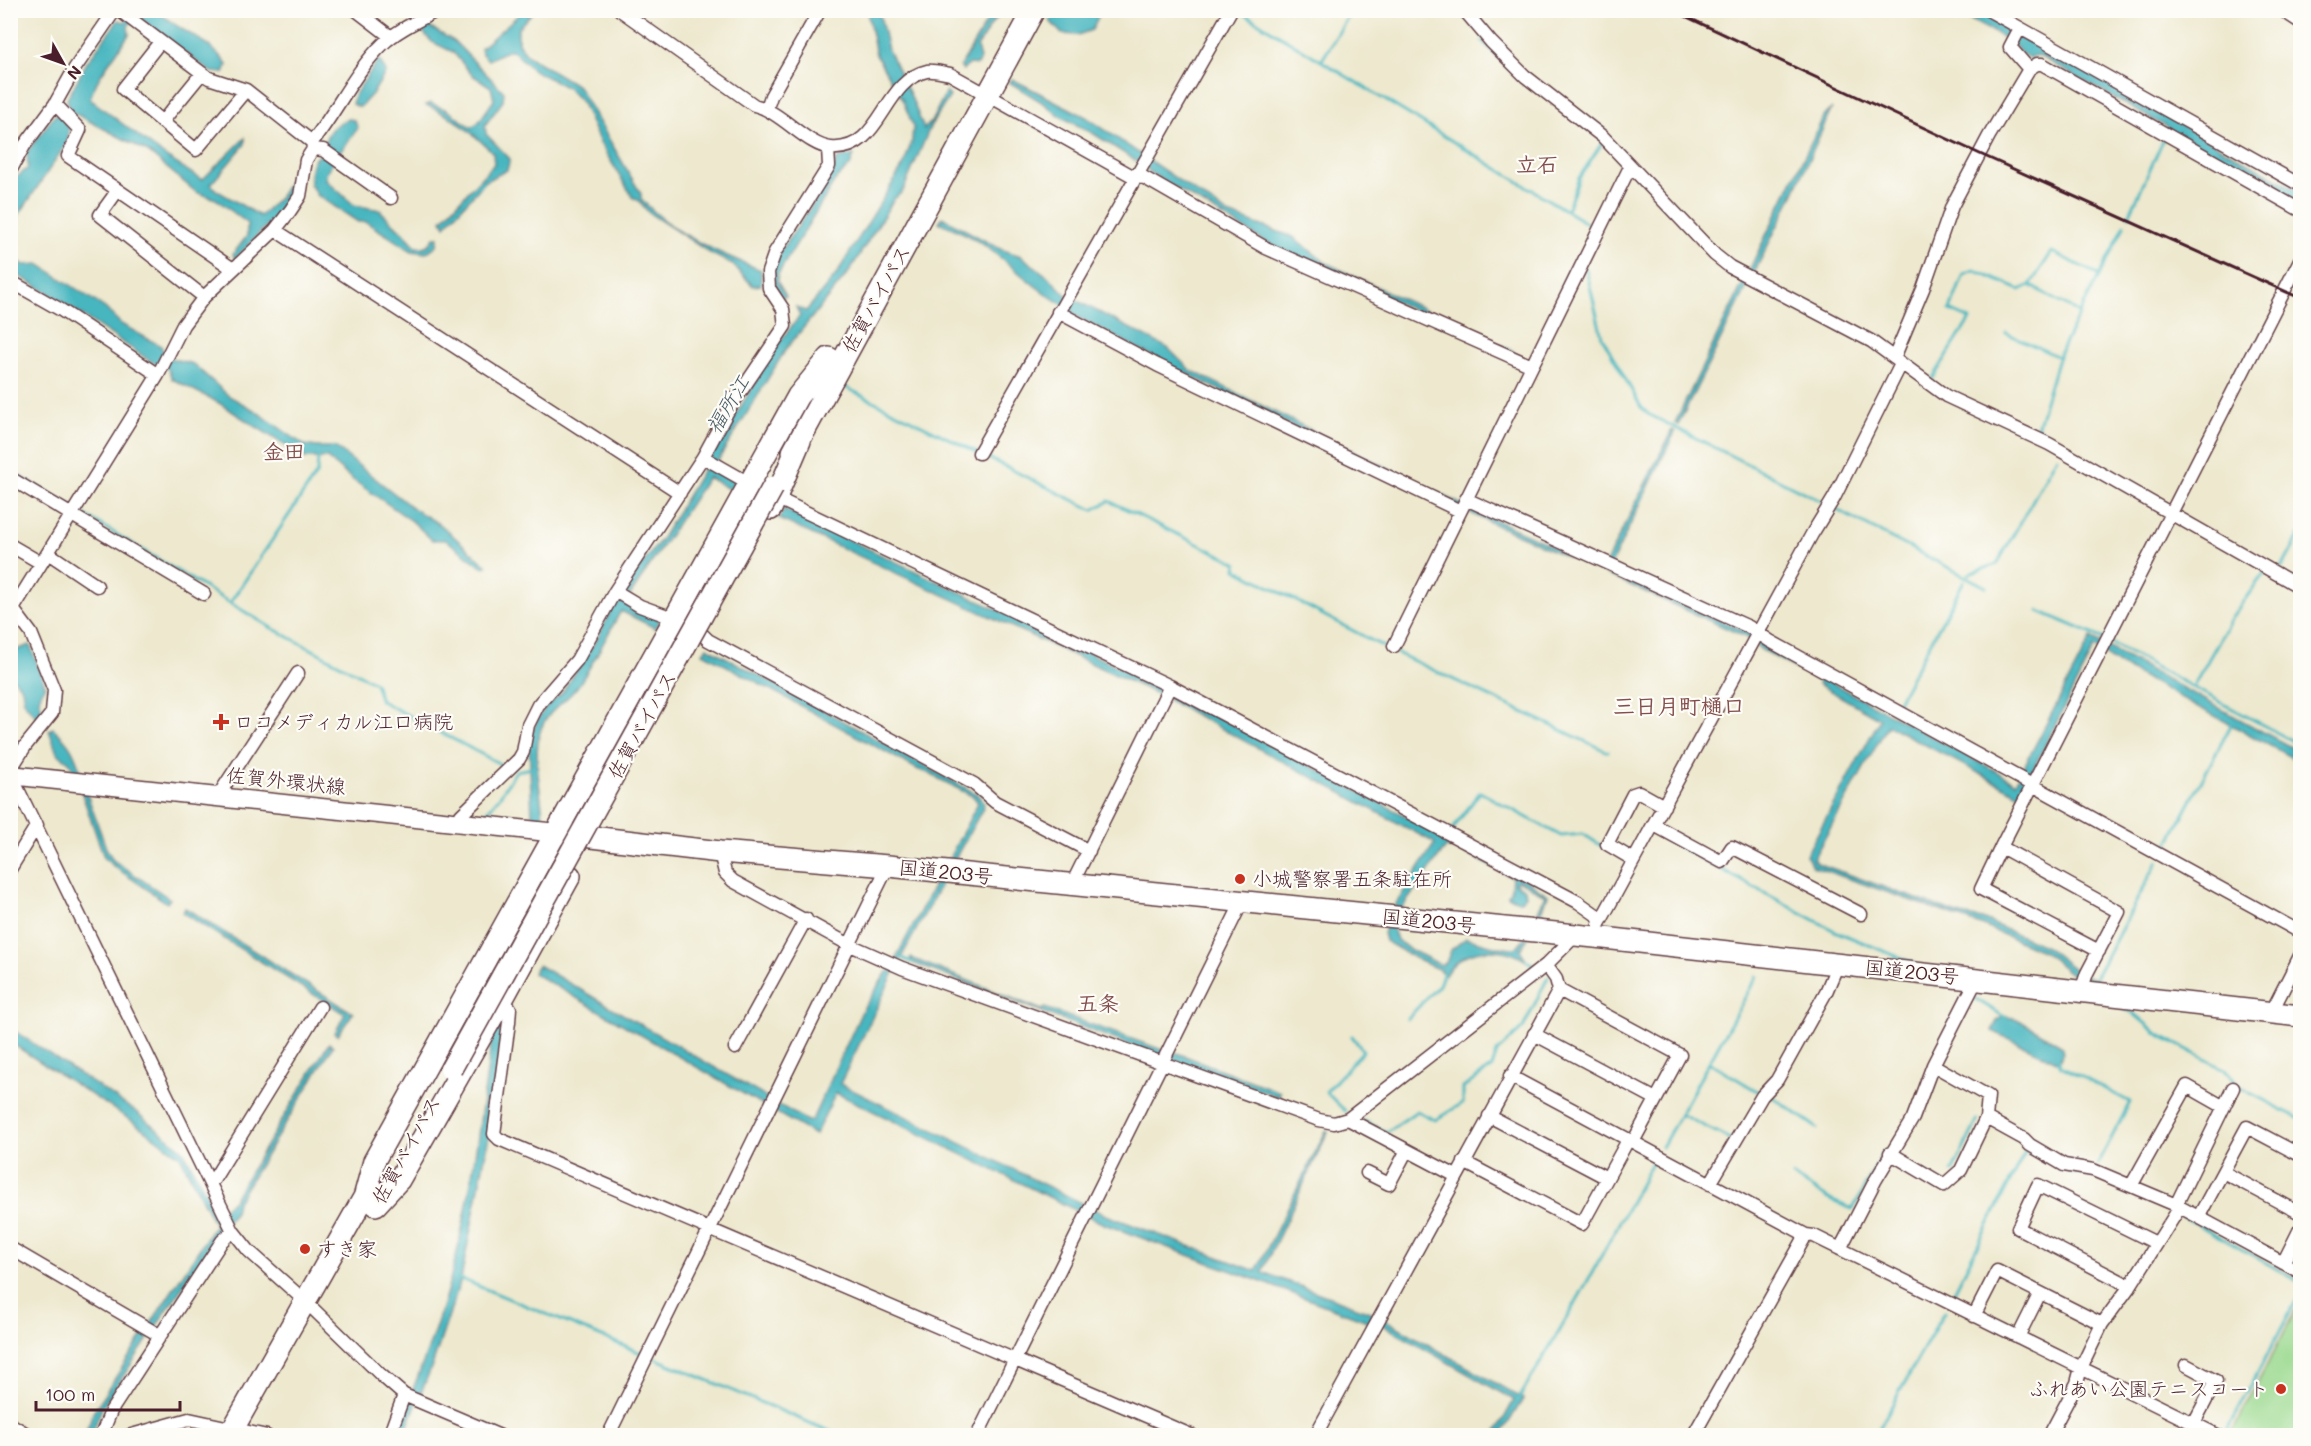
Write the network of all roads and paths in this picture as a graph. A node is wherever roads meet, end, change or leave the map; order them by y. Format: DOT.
graph roads {
  1 [pos="356,10"];
  2 [pos="438,10"];
  3 [pos="620,10"];
  4 [pos="820,10"];
  5 [pos="1020,10"];
  6 [pos="1034,10"];
  7 [pos="1231,10"];
  8 [pos="1464,10"];
  9 [pos="1988,10"];
  10 [pos="2282,10"];
  11 [pos="124,15"];
  12 [pos="2301,22"];
  13 [pos="2020,28"];
  14 [pos="392,37"];
  15 [pos="160,42"];
  16 [pos="2029,69"];
  17 [pos="202,73"];
  18 [pos="246,90"];
  19 [pos="982,92"];
  20 [pos="2139,95"];
  21 [pos="767,108"];
  22 [pos="63,111"];
  23 [pos="2129,114"];
  24 [pos="162,122"];
  25 [pos="313,145"];
  26 [pos="828,148"];
  27 [pos="1630,167"];
  28 [pos="10,171"];
  29 [pos="1138,173"];
  30 [pos="2301,185"];
  31 [pos="118,190"];
  32 [pos="391,198"];
  33 [pos="2301,210"];
  34 [pos="275,231"];
  35 [pos="2301,260"];
  36 [pos="233,269"];
  37 [pos="10,280"];
  38 [pos="204,297"];
  39 [pos="1060,309"];
  40 [pos="1897,361"];
  41 [pos="1532,366"];
  42 [pos="160,372"];
  43 [pos="979,453"];
  44 [pos="703,457"];
  45 [pos="10,478"];
  46 [pos="765,488"];
  47 [pos="680,493"];
  48 [pos="1466,499"];
  49 [pos="74,511"];
  50 [pos="1460,511"];
  51 [pos="2171,514"];
  52 [pos="10,545"];
  53 [pos="44,558"];
  54 [pos="97,586"];
  55 [pos="2301,587"];
  56 [pos="615,591"];
  57 [pos="204,594"];
  58 [pos="12,609"];
  59 [pos="673,618"];
  60 [pos="1759,633"];
  61 [pos="702,634"];
  62 [pos="1394,646"];
  63 [pos="298,673"];
  64 [pos="1170,686"];
  65 [pos="11,775"];
  66 [pos="2032,786"];
  67 [pos="218,796"];
  68 [pos="1664,806"];
  69 [pos="459,822"];
  70 [pos="37,825"];
  71 [pos="1654,825"];
  72 [pos="557,833"];
  73 [pos="591,836"];
  74 [pos="2001,847"];
  75 [pos="1089,851"];
  76 [pos="720,852"];
  77 [pos="1630,857"];
  78 [pos="888,866"];
  79 [pos="10,869"];
  80 [pos="1071,886"];
  81 [pos="1242,902"];
  82 [pos="1861,914"];
  83 [pos="806,919"];
  84 [pos="1590,931"];
  85 [pos="2301,932"];
  86 [pos="848,944"];
  87 [pos="2099,951"];
  88 [pos="2301,956"];
  89 [pos="1838,964"];
  90 [pos="1546,965"];
  91 [pos="1977,979"];
  92 [pos="2083,982"];
  93 [pos="1558,990"];
  94 [pos="502,1000"];
  95 [pos="320,1007"];
  96 [pos="2271,1013"];
  97 [pos="2301,1016"];
  98 [pos="1534,1034"];
  99 [pos="735,1048"];
  100 [pos="1163,1062"];
  101 [pos="1933,1065"];
  102 [pos="1510,1076"];
  103 [pos="2233,1088"];
  104 [pos="1656,1099"];
  105 [pos="2224,1107"];
  106 [pos="1489,1116"];
  107 [pos="1986,1118"];
  108 [pos="1348,1119"];
  109 [pos="1630,1141"];
  110 [pos="1407,1150"];
  111 [pos="1890,1153"];
  112 [pos="2301,1155"];
  113 [pos="1464,1162"];
  114 [pos="2223,1172"];
  115 [pos="1367,1173"];
  116 [pos="1456,1176"];
  117 [pos="1607,1178"];
  118 [pos="209,1182"];
  119 [pos="1710,1184"];
  120 [pos="2131,1186"];
  121 [pos="370,1201"];
  122 [pos="2176,1209"];
  123 [pos="2301,1213"];
  124 [pos="2199,1216"];
  125 [pos="231,1227"];
  126 [pos="710,1228"];
  127 [pos="2301,1229"];
  128 [pos="1806,1235"];
  129 [pos="2156,1243"];
  130 [pos="10,1248"];
  131 [pos="1840,1250"];
  132 [pos="2283,1263"];
  133 [pos="2301,1272"];
  134 [pos="2130,1286"];
  135 [pos="2040,1293"];
  136 [pos="310,1306"];
  137 [pos="1974,1316"];
  138 [pos="2102,1324"];
  139 [pos="153,1331"];
  140 [pos="2018,1337"];
  141 [pos="1015,1359"];
  142 [pos="2186,1365"];
  143 [pos="2081,1368"];
  144 [pos="404,1395"];
  145 [pos="2194,1423"];
  146 [pos="10,1424"];
  147 [pos="238,1432"];
  148 [pos="1316,1435"];
  149 [pos="30,1436"];
  150 [pos="101,1436"];
  151 [pos="128,1436"];
  152 [pos="267,1436"];
  153 [pos="389,1436"];
  154 [pos="500,1436"];
  155 [pos="608,1436"];
  156 [pos="977,1436"];
  157 [pos="1193,1436"];
  158 [pos="1693,1436"];
  159 [pos="2049,1436"];
  160 [pos="2219,1436"];
  1 -- 14 [label="street"];
  2 -- 14 [label="street"];
  3 -- 21 [label="street"];
  4 -- 21 [label="street"];
  5 -- 19 [label="highway, 佐賀バイパス"];
  6 -- 19 [label="highway, 佐賀バイパス"];
  7 -- 29 [label="street"];
  8 -- 27 [label="street"];
  9 -- 13 [label="street"];
  10 -- 12 [label="street"];
  11 -- 15 [label="street"];
  11 -- 22 [label="street"];
  13 -- 16 [label="street"];
  13 -- 20 [label="street"];
  14 -- 25 [label="street"];
  15 -- 17 [label="street"];
  15 -- 24 [label="street"];
  16 -- 23 [label="street"];
  16 -- 40 [label="street"];
  17 -- 18 [label="street"];
  17 -- 24 [label="street"];
  18 -- 24 [label="street"];
  18 -- 25 [label="street"];
  19 -- 26 [label="street"];
  19 -- 29 [label="street"];
  19 -- 46 [label="highway, 佐賀バイパス"];
  19 -- 46 [label="highway, 佐賀バイパス"];
  20 -- 23 [label="street"];
  20 -- 30 [label="street"];
  21 -- 26 [label="street"];
  22 -- 28 [label="street"];
  22 -- 31 [label="street"];
  23 -- 33 [label="street"];
  25 -- 32 [label="street"];
  25 -- 34 [label="street"];
  26 -- 44 [label="street"];
  27 -- 40 [label="street"];
  27 -- 41 [label="street"];
  29 -- 39 [label="street"];
  29 -- 41 [label="street"];
  31 -- 36 [label="street"];
  31 -- 38 [label="street"];
  34 -- 36 [label="street"];
  34 -- 47 [label="street"];
  35 -- 51 [label="street"];
  36 -- 38 [label="street"];
  37 -- 42 [label="street"];
  38 -- 42 [label="street"];
  39 -- 43 [label="street"];
  39 -- 50 [label="street"];
  40 -- 51 [label="street"];
  40 -- 60 [label="street"];
  41 -- 48 [label="street"];
  42 -- 49 [label="street"];
  44 -- 46 [label="street"];
  44 -- 47 [label="street"];
  45 -- 49 [label="street"];
  46 -- 59 [label="highway"];
  46 -- 61 [label="highway"];
  46 -- 64 [label="street"];
  46 -- 121 [label="highway, 佐賀バイパス"];
  47 -- 56 [label="street"];
  48 -- 50 [label="street"];
  48 -- 60 [label="street"];
  49 -- 53 [label="street"];
  49 -- 57 [label="street"];
  50 -- 62 [label="street"];
  51 -- 55 [label="street"];
  51 -- 66 [label="street"];
  52 -- 53 [label="street"];
  53 -- 54 [label="street"];
  53 -- 58 [label="street"];
  56 -- 59 [label="street"];
  56 -- 69 [label="street"];
  58 -- 65 [label="street"];
  59 -- 72 [label="highway"];
  60 -- 66 [label="street"];
  60 -- 68 [label="street"];
  61 -- 73 [label="highway"];
  61 -- 75 [label="street"];
  63 -- 67 [label="street"];
  64 -- 75 [label="street"];
  64 -- 84 [label="street"];
  65 -- 67 [label="main road, 佐賀外環状線"];
  65 -- 70 [label="street"];
  66 -- 74 [label="street"];
  66 -- 85 [label="street"];
  67 -- 69 [label="main road, 佐賀外環状線"];
  68 -- 71 [label="street"];
  68 -- 77 [label="street"];
  69 -- 72 [label="main road, 佐賀外環状線"];
  70 -- 79 [label="street"];
  70 -- 118 [label="street"];
  71 -- 77 [label="street"];
  71 -- 82 [label="street"];
  72 -- 73 [label="highway, 国道203号"];
  72 -- 121 [label="highway"];
  73 -- 76 [label="highway, 国道203号"];
  73 -- 94 [label="highway"];
  74 -- 87 [label="street"];
  74 -- 87 [label="street"];
  75 -- 80 [label="street"];
  76 -- 78 [label="highway, 国道203号"];
  76 -- 83 [label="street"];
  77 -- 84 [label="street"];
  78 -- 80 [label="highway, 国道203号"];
  78 -- 86 [label="street"];
  80 -- 81 [label="highway, 国道203号"];
  81 -- 84 [label="highway, 国道203号"];
  81 -- 100 [label="street"];
  83 -- 86 [label="street"];
  83 -- 99 [label="street"];
  84 -- 89 [label="highway, 国道203号"];
  84 -- 90 [label="street"];
  86 -- 100 [label="street"];
  86 -- 126 [label="street"];
  87 -- 92 [label="street"];
  88 -- 96 [label="street"];
  89 -- 91 [label="highway, 国道203号"];
  89 -- 119 [label="street"];
  90 -- 93 [label="street"];
  90 -- 108 [label="street"];
  91 -- 92 [label="highway, 国道203号"];
  91 -- 101 [label="street"];
  92 -- 96 [label="highway, 国道203号"];
  93 -- 98 [label="street"];
  93 -- 104 [label="street"];
  94 -- 121 [label="highway"];
  94 -- 126 [label="street"];
  95 -- 118 [label="street"];
  96 -- 97 [label="highway, 国道203号"];
  98 -- 102 [label="street"];
  98 -- 104 [label="street"];
  100 -- 108 [label="street"];
  100 -- 141 [label="street"];
  101 -- 107 [label="street"];
  101 -- 111 [label="street"];
  102 -- 106 [label="street"];
  102 -- 109 [label="street"];
  103 -- 105 [label="street"];
  104 -- 109 [label="street"];
  105 -- 120 [label="street"];
  105 -- 122 [label="street"];
  106 -- 113 [label="street"];
  106 -- 117 [label="street"];
  107 -- 111 [label="street"];
  107 -- 120 [label="street"];
  108 -- 110 [label="street"];
  109 -- 117 [label="street"];
  109 -- 119 [label="street"];
  110 -- 115 [label="street"];
  110 -- 116 [label="street"];
  111 -- 131 [label="street"];
  112 -- 114 [label="street"];
  113 -- 116 [label="street"];
  113 -- 117 [label="street"];
  114 -- 123 [label="street"];
  114 -- 124 [label="street"];
  116 -- 148 [label="street"];
  118 -- 125 [label="street"];
  119 -- 128 [label="street"];
  120 -- 122 [label="street"];
  121 -- 136 [label="highway, 佐賀バイパス"];
  122 -- 124 [label="street"];
  122 -- 129 [label="street"];
  124 -- 132 [label="street"];
  125 -- 136 [label="street"];
  125 -- 139 [label="street"];
  126 -- 141 [label="street"];
  126 -- 155 [label="street"];
  127 -- 132 [label="street"];
  128 -- 131 [label="street"];
  128 -- 158 [label="street"];
  129 -- 134 [label="street"];
  129 -- 134 [label="street"];
  130 -- 139 [label="street"];
  131 -- 137 [label="street"];
  132 -- 133 [label="street"];
  134 -- 138 [label="street"];
  135 -- 137 [label="street"];
  135 -- 138 [label="street"];
  135 -- 140 [label="street"];
  136 -- 144 [label="street"];
  136 -- 147 [label="highway, 佐賀バイパス"];
  137 -- 140 [label="street"];
  138 -- 143 [label="street"];
  139 -- 150 [label="street"];
  140 -- 143 [label="street"];
  141 -- 156 [label="street"];
  141 -- 157 [label="street"];
  142 -- 145 [label="street"];
  143 -- 145 [label="street"];
  143 -- 159 [label="street"];
  144 -- 153 [label="street"];
  144 -- 154 [label="street"];
  145 -- 160 [label="street"];
  146 -- 149 [label="street"];
  147 -- 151 [label="street"];
  147 -- 152 [label="street"];
}
